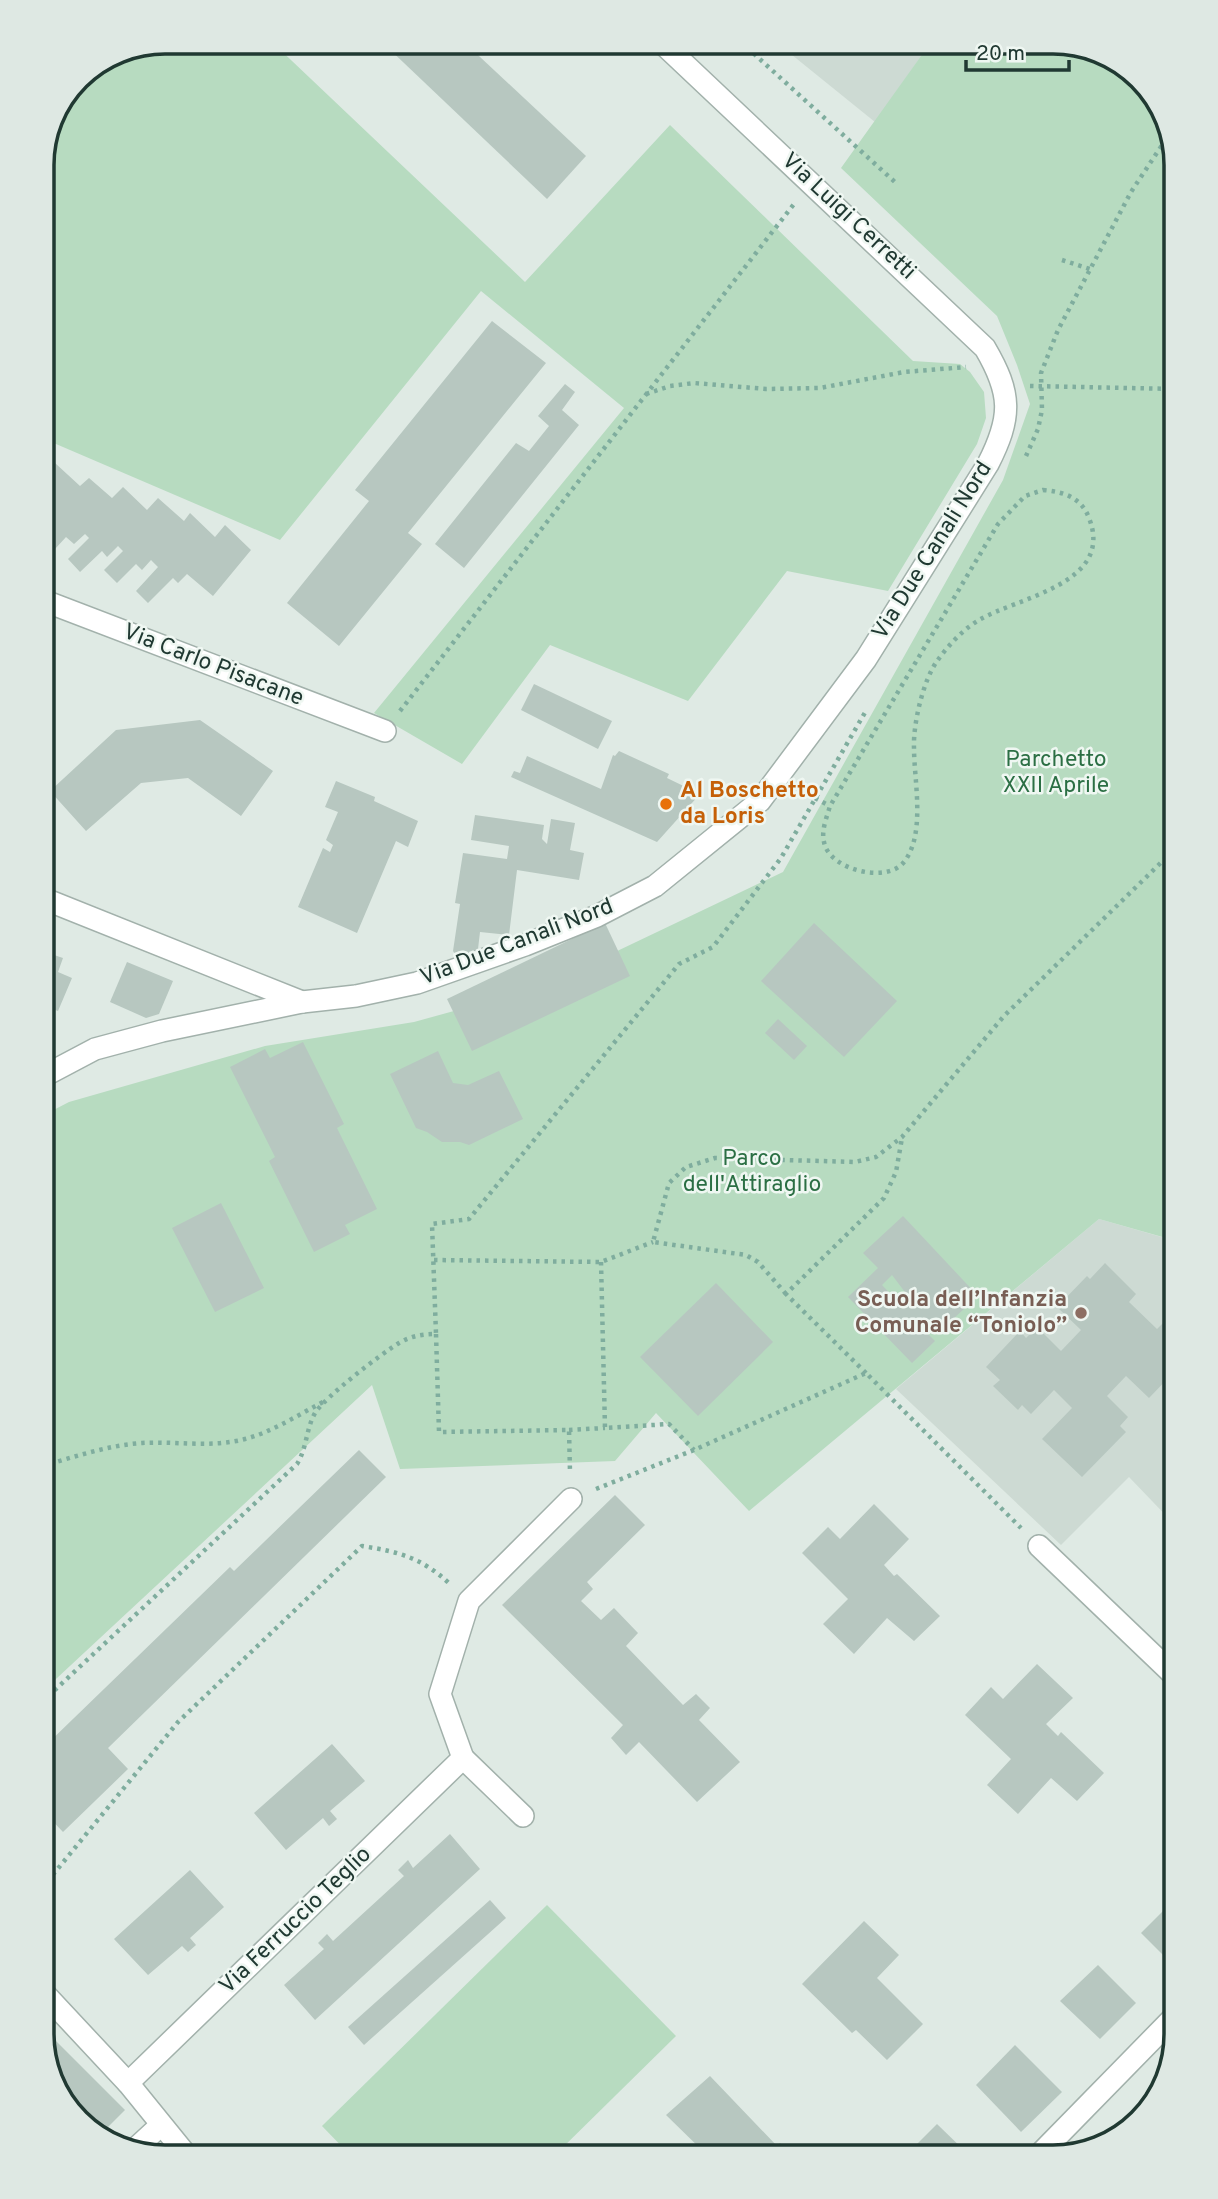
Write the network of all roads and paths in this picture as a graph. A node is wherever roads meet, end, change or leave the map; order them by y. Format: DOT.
graph roads {
  1 [pos="674,54"];
  2 [pos="754,54"];
  3 [pos="1162,145"];
  4 [pos="811,182"];
  5 [pos="895,183"];
  6 [pos="1062,260"];
  7 [pos="1090,269"];
  8 [pos="994,364"];
  9 [pos="1042,387"];
  10 [pos="1164,389"];
  11 [pos="646,394"];
  12 [pos="1006,410"];
  13 [pos="1021,464"];
  14 [pos="54,605"];
  15 [pos="871,702"];
  16 [pos="385,731"];
  17 [pos="815,798"];
  18 [pos="830,806"];
  19 [pos="1164,860"];
  20 [pos="54,903"];
  21 [pos="302,1002"];
  22 [pos="54,1071"];
  23 [pos="902,1137"];
  24 [pos="653,1242"];
  25 [pos="434,1260"];
  26 [pos="601,1262"];
  27 [pos="786,1294"];
  28 [pos="436,1334"];
  29 [pos="866,1373"];
  30 [pos="324,1402"];
  31 [pos="605,1428"];
  32 [pos="569,1430"];
  33 [pos="694,1450"];
  34 [pos="54,1463"];
  35 [pos="571,1499"];
  36 [pos="1039,1546"];
  37 [pos="469,1601"];
  38 [pos="1164,1666"];
  39 [pos="54,1691"];
  40 [pos="463,1758"];
  41 [pos="523,1816"];
  42 [pos="54,1873"];
  43 [pos="54,2004"];
  44 [pos="1164,2027"];
  45 [pos="128,2083"];
  46 [pos="161,2125"];
  47 [pos="142,2142"];
  48 [pos="178,2145"];
  49 [pos="1049,2145"];
  1 -- 4 [label="street, Via Luigi Cerretti"];
  2 -- 5 [label="path"];
  3 -- 7 [label="path"];
  4 -- 8 [label="street, Via Luigi Cerretti"];
  4 -- 11 [label="path"];
  6 -- 7 [label="path"];
  7 -- 9 [label="path"];
  8 -- 11 [label="path"];
  8 -- 12 [label="street, Via Luigi Cerretti"];
  9 -- 10 [label="path"];
  9 -- 13 [label="path"];
  11 -- 16 [label="path"];
  12 -- 21 [label="street, Via Due Canali Nord"];
  14 -- 16 [label="street, Via Carlo Pisacane"];
  15 -- 17 [label="path"];
  17 -- 18 [label="path"];
  17 -- 25 [label="path"];
  18 -- 18 [label="path"];
  19 -- 23 [label="path"];
  20 -- 21 [label="street"];
  21 -- 22 [label="street, Via Due Canali Nord"];
  23 -- 24 [label="path"];
  23 -- 27 [label="path"];
  24 -- 26 [label="path"];
  24 -- 27 [label="path"];
  25 -- 26 [label="path"];
  25 -- 28 [label="path"];
  26 -- 31 [label="path"];
  27 -- 29 [label="path"];
  28 -- 30 [label="path"];
  28 -- 32 [label="path"];
  29 -- 33 [label="path"];
  29 -- 36 [label="path"];
  30 -- 34 [label="path"];
  30 -- 39 [label="path"];
  31 -- 32 [label="path"];
  31 -- 33 [label="path"];
  32 -- 35 [label="path"];
  33 -- 35 [label="path"];
  35 -- 37 [label="street"];
  36 -- 38 [label="street"];
  37 -- 40 [label="street"];
  37 -- 42 [label="path"];
  40 -- 41 [label="street"];
  40 -- 45 [label="street, Via Ferruccio Teglio"];
  43 -- 45 [label="street"];
  44 -- 49 [label="street"];
  45 -- 46 [label="street"];
  46 -- 47 [label="street"];
  46 -- 48 [label="street"];
}
